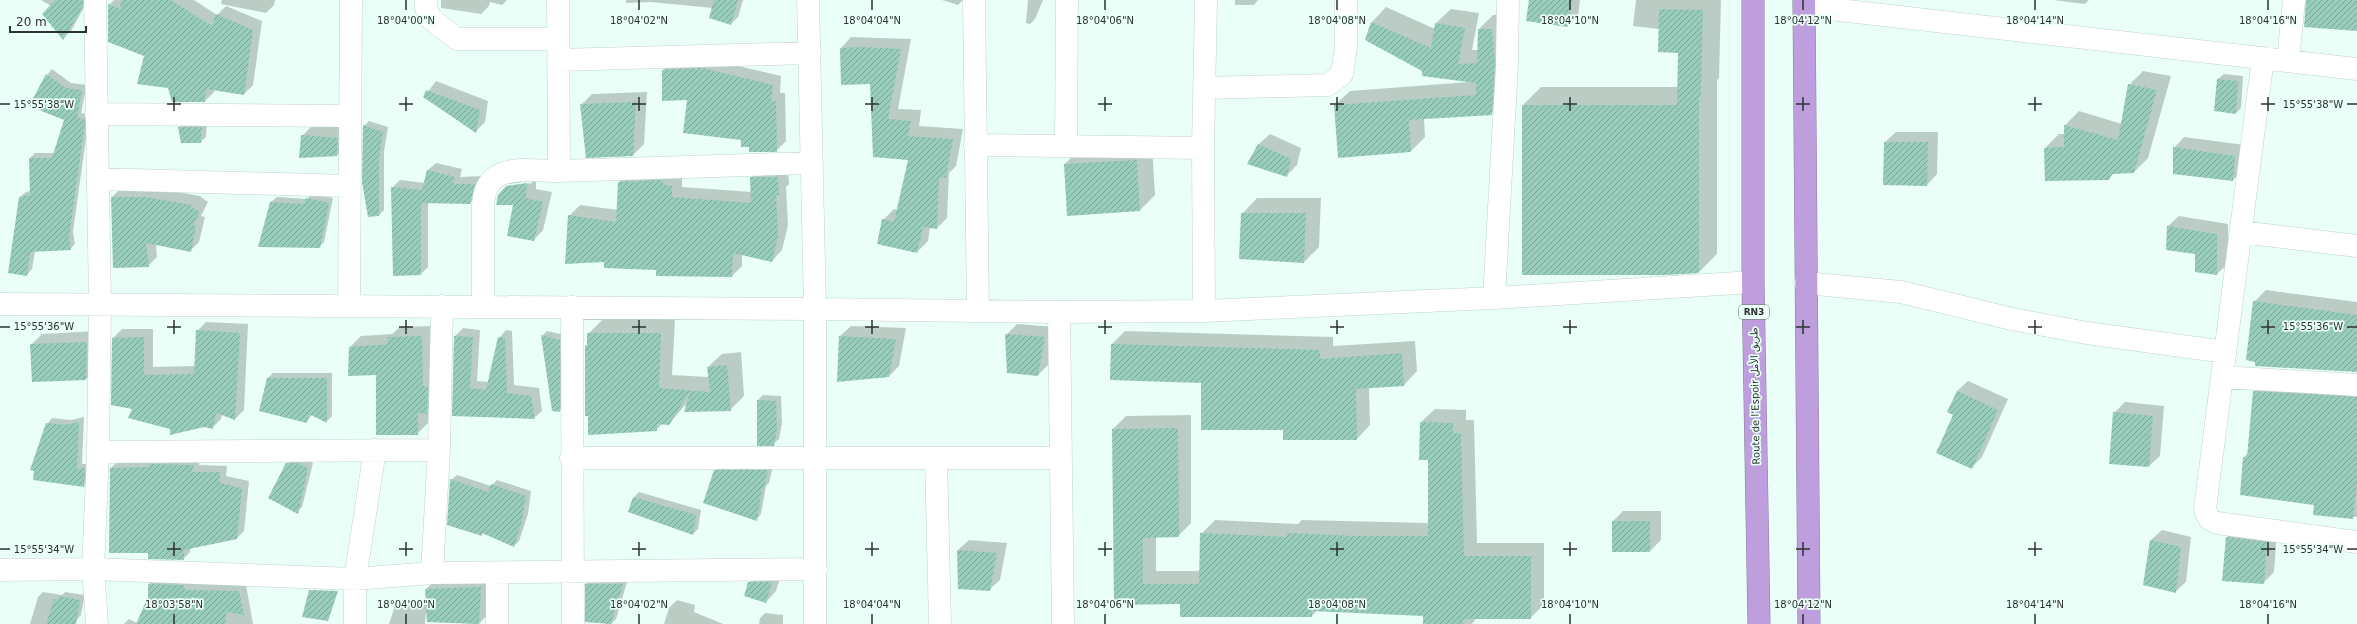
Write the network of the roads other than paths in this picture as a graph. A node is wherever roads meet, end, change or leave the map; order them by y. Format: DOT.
graph roads {
  1 [pos="95,0"];
  2 [pos="351,0"];
  3 [pos="426,0"];
  4 [pos="558,0"];
  5 [pos="808,0"];
  6 [pos="974,0"];
  7 [pos="1067,0"];
  8 [pos="1206,0"];
  9 [pos="1346,0"];
  10 [pos="1508,0"];
  11 [pos="1753,0"];
  12 [pos="2294,0"];
  13 [pos="1804,3"];
  14 [pos="558,50"];
  15 [pos="810,53"];
  16 [pos="2263,58"];
  17 [pos="2288,61"];
  18 [pos="2357,69"];
  19 [pos="1204,88"];
  20 [pos="96,114"];
  21 [pos="350,116"];
  22 [pos="975,145"];
  23 [pos="1066,146"];
  24 [pos="1203,148"];
  25 [pos="812,163"];
  26 [pos="559,171"];
  27 [pos="98,179"];
  28 [pos="350,186"];
  29 [pos="2240,232"];
  30 [pos="2357,246"];
  31 [pos="1753,282"];
  32 [pos="1805,282"];
  33 [pos="1494,298"];
  34 [pos="0,304"];
  35 [pos="100,305"];
  36 [pos="349,306"];
  37 [pos="442,306"];
  38 [pos="483,307"];
  39 [pos="572,307"];
  40 [pos="815,309"];
  41 [pos="978,311"];
  42 [pos="1204,311"];
  43 [pos="1059,312"];
  44 [pos="2226,352"];
  45 [pos="2222,377"];
  46 [pos="2357,385"];
  47 [pos="376,450"];
  48 [pos="439,450"];
  49 [pos="98,452"];
  50 [pos="571,458"];
  51 [pos="814,458"];
  52 [pos="936,458"];
  53 [pos="1060,458"];
  54 [pos="2357,542"];
  55 [pos="93,569"];
  56 [pos="816,569"];
  57 [pos="0,570"];
  58 [pos="574,572"];
  59 [pos="432,573"];
  60 [pos="497,573"];
  61 [pos="355,579"];
  62 [pos="97,624"];
  63 [pos="355,624"];
  64 [pos="497,624"];
  65 [pos="573,624"];
  66 [pos="816,624"];
  67 [pos="940,624"];
  68 [pos="1063,624"];
  69 [pos="1758,624"];
  70 [pos="1809,624"];
  1 -- 20 [label="street"];
  2 -- 21 [label="street"];
  3 -- 14 [label="street"];
  4 -- 14 [label="street"];
  5 -- 15 [label="street"];
  6 -- 22 [label="street"];
  7 -- 23 [label="street"];
  8 -- 19 [label="street"];
  9 -- 19 [label="street"];
  10 -- 33 [label="street"];
  11 -- 31 [label="highway, Route de l’Espoir طريق الأمل / RN3"];
  12 -- 17 [label="street"];
  13 -- 16 [label="street"];
  13 -- 32 [label="highway"];
  14 -- 15 [label="street"];
  14 -- 26 [label="street"];
  15 -- 25 [label="street"];
  16 -- 17 [label="street"];
  16 -- 29 [label="street"];
  17 -- 18 [label="street"];
  19 -- 24 [label="street"];
  20 -- 21 [label="street"];
  20 -- 27 [label="street"];
  21 -- 28 [label="street"];
  22 -- 23 [label="street"];
  22 -- 41 [label="street"];
  23 -- 24 [label="street"];
  24 -- 42 [label="street"];
  25 -- 26 [label="street"];
  25 -- 40 [label="street"];
  26 -- 38 [label="street"];
  27 -- 28 [label="street"];
  27 -- 35 [label="street"];
  28 -- 36 [label="street"];
  29 -- 30 [label="street"];
  29 -- 44 [label="street"];
  31 -- 33 [label="street"];
  31 -- 69 [label="highway, Route de l’Espoir طريق الأمل / RN3"];
  32 -- 44 [label="street"];
  32 -- 70 [label="highway"];
  33 -- 42 [label="street"];
  34 -- 35 [label="street"];
  35 -- 36 [label="street"];
  35 -- 49 [label="street"];
  36 -- 37 [label="street"];
  37 -- 38 [label="street"];
  37 -- 48 [label="street"];
  38 -- 39 [label="street"];
  39 -- 40 [label="street"];
  39 -- 50 [label="street"];
  40 -- 41 [label="street"];
  40 -- 51 [label="street"];
  41 -- 43 [label="street"];
  42 -- 43 [label="street"];
  43 -- 53 [label="street"];
  44 -- 45 [label="street"];
  45 -- 46 [label="street"];
  45 -- 54 [label="street"];
  47 -- 48 [label="street"];
  47 -- 49 [label="street"];
  47 -- 61 [label="street"];
  48 -- 59 [label="street"];
  49 -- 55 [label="street"];
  50 -- 51 [label="street"];
  50 -- 58 [label="street"];
  51 -- 52 [label="street"];
  51 -- 56 [label="street"];
  52 -- 53 [label="street"];
  52 -- 67 [label="street"];
  53 -- 68 [label="street"];
  55 -- 57 [label="street"];
  55 -- 61 [label="street"];
  55 -- 62 [label="street"];
  56 -- 58 [label="street"];
  56 -- 66 [label="street"];
  58 -- 60 [label="street"];
  58 -- 65 [label="street"];
  59 -- 60 [label="street"];
  59 -- 61 [label="street"];
  60 -- 64 [label="street"];
  61 -- 63 [label="street"];
}
